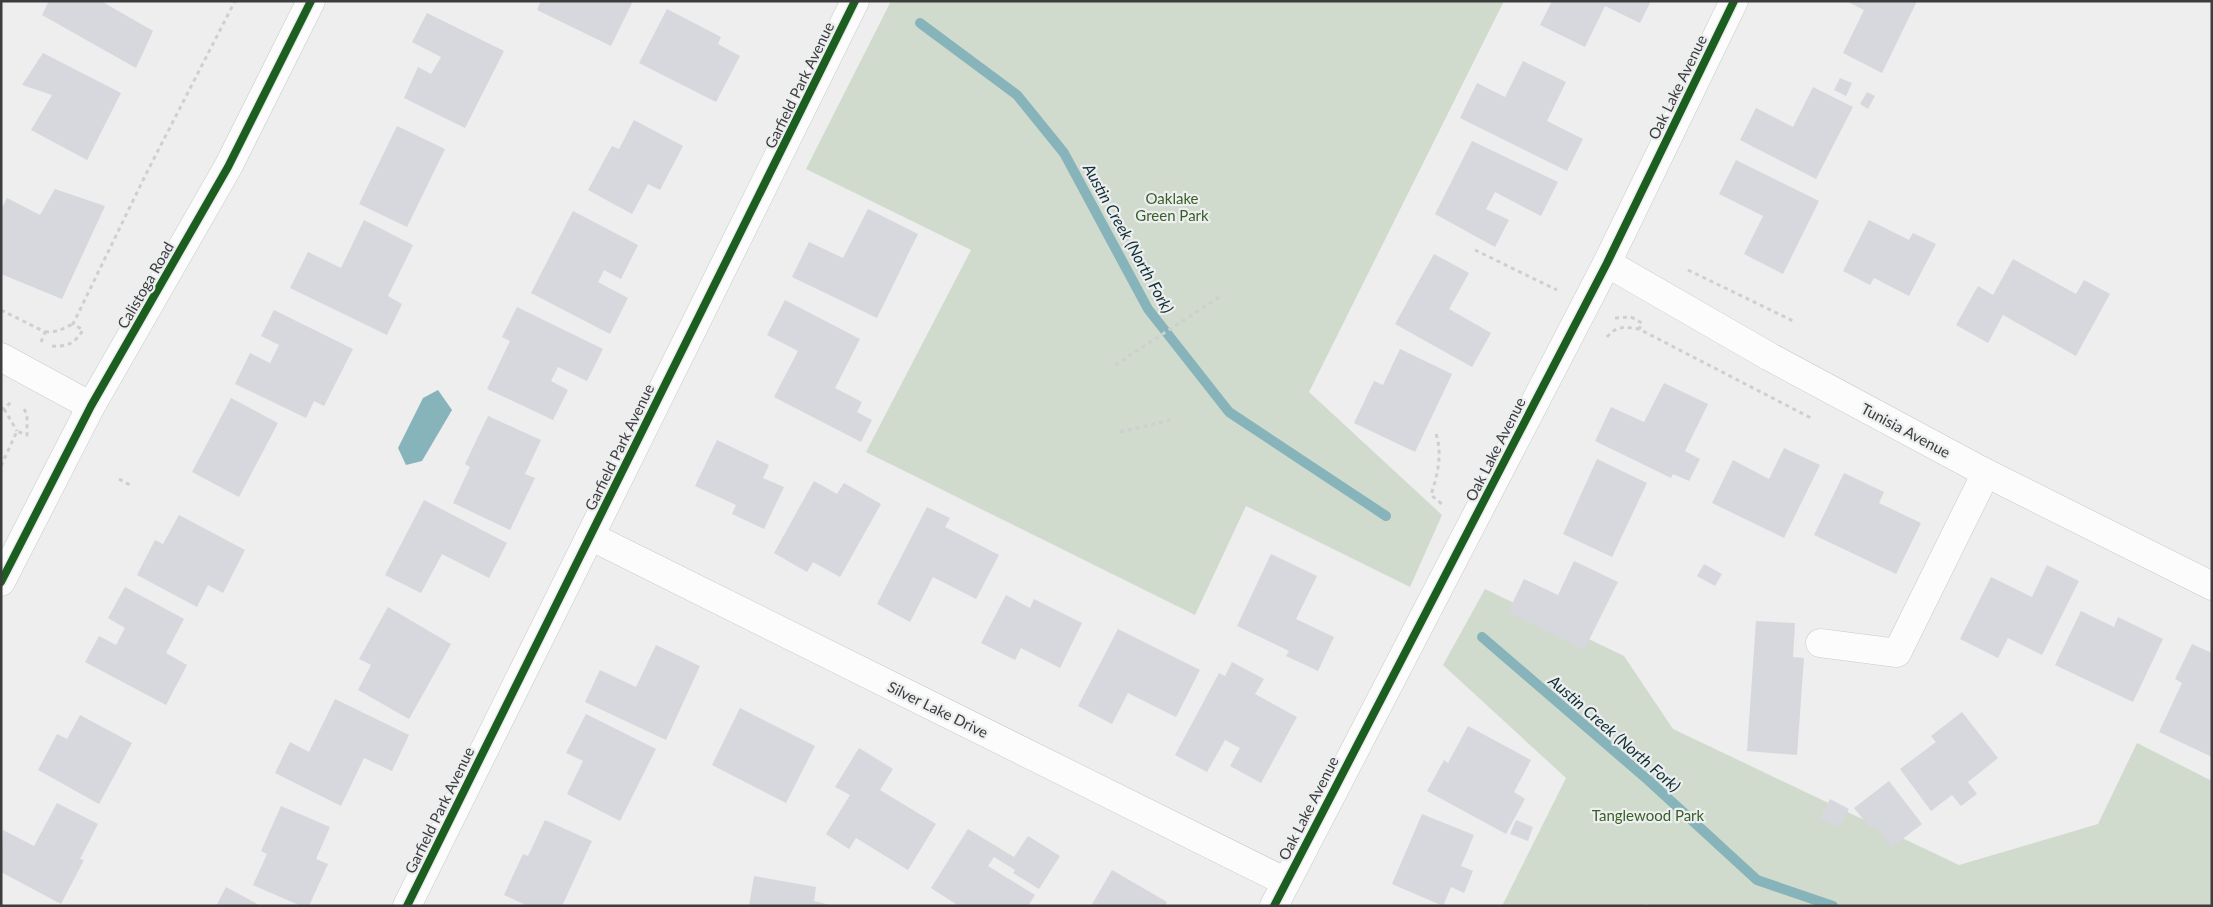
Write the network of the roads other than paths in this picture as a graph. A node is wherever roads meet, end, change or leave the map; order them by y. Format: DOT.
graph roads {
  1 [pos="311,1"];
  2 [pos="855,1"];
  3 [pos="1734,1"];
  4 [pos="1607,263"];
  5 [pos="1,357"];
  6 [pos="91,406"];
  7 [pos="1986,473"];
  8 [pos="590,536"];
  9 [pos="1,582"];
  10 [pos="2212,586"];
  11 [pos="1820,643"];
  12 [pos="1280,894"];
  13 [pos="407,906"];
  1 -- 6 [label="street, Calistoga Road"];
  2 -- 8 [label="street, Garfield Park Avenue"];
  3 -- 4 [label="street, Oak Lake Avenue"];
  4 -- 7 [label="street, Tunisia Avenue"];
  4 -- 12 [label="street, Oak Lake Avenue"];
  5 -- 6 [label="street"];
  6 -- 9 [label="street, Calistoga Road"];
  7 -- 10 [label="street, Tunisia Avenue"];
  7 -- 11 [label="street"];
  8 -- 12 [label="street, Silver Lake Drive"];
  8 -- 13 [label="street, Garfield Park Avenue"];
}
